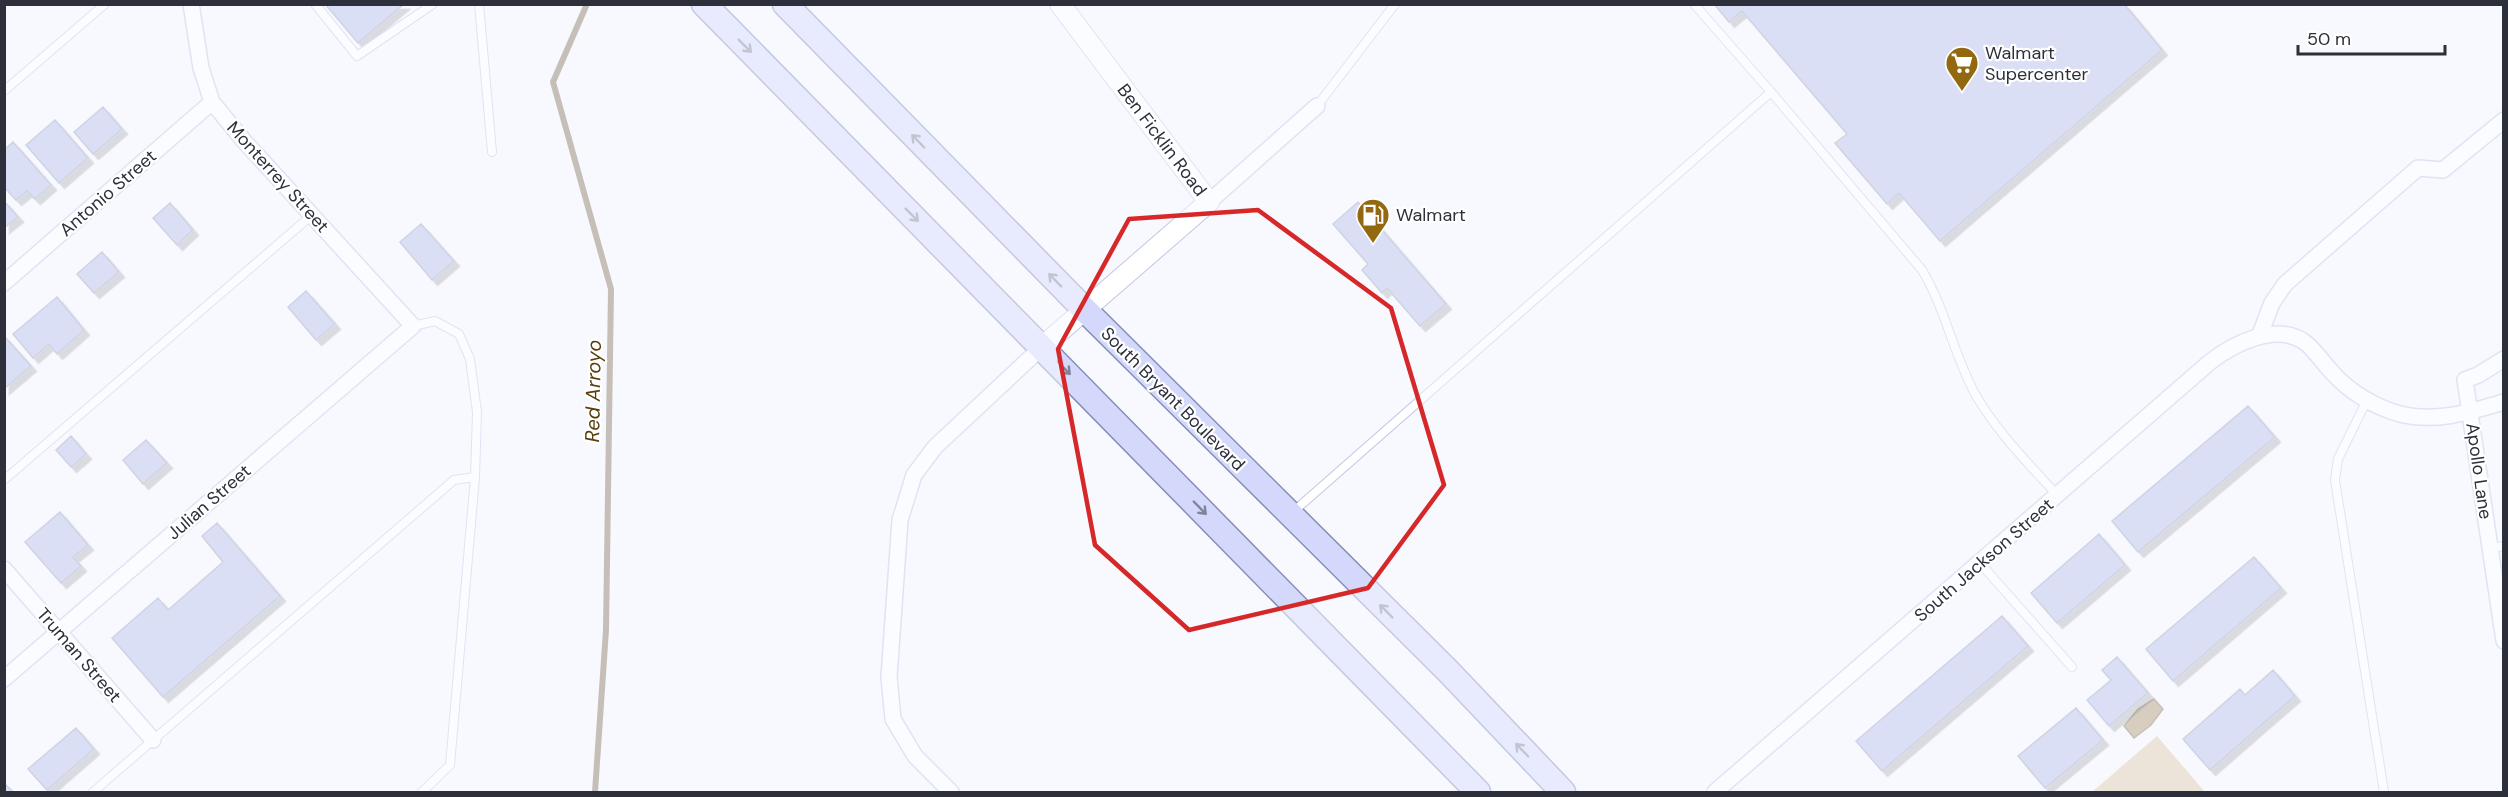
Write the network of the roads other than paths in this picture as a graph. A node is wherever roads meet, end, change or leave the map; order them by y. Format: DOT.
graph roads {
  1 [pos="105,4"];
  2 [pos="191,4"];
  3 [pos="315,4"];
  4 [pos="433,4"];
  5 [pos="479,4"];
  6 [pos="704,4"];
  7 [pos="785,4"];
  8 [pos="1060,4"];
  9 [pos="1395,4"];
  10 [pos="1694,4"];
  11 [pos="4,91"];
  12 [pos="1771,92"];
  13 [pos="212,102"];
  14 [pos="1317,106"];
  15 [pos="2504,120"];
  16 [pos="492,152"];
  17 [pos="1209,202"];
  18 [pos="312,215"];
  19 [pos="4,283"];
  20 [pos="1085,310"];
  21 [pos="413,326"];
  22 [pos="2259,337"];
  23 [pos="1042,347"];
  24 [pos="2504,359"];
  25 [pos="2367,400"];
  26 [pos="2504,402"];
  27 [pos="2471,412"];
  28 [pos="475,477"];
  29 [pos="4,480"];
  30 [pos="2057,496"];
  31 [pos="1289,515"];
  32 [pos="2497,547"];
  33 [pos="1980,563"];
  34 [pos="4,569"];
  35 [pos="59,632"];
  36 [pos="2504,641"];
  37 [pos="2072,667"];
  38 [pos="4,679"];
  39 [pos="153,740"];
  40 [pos="93,792"];
  41 [pos="422,792"];
  42 [pos="951,792"];
  43 [pos="1478,792"];
  44 [pos="1563,792"];
  45 [pos="1715,792"];
  46 [pos="2384,792"];
  1 -- 11 [label="lane"];
  2 -- 13 [label="street, Monterrey Street"];
  3 -- 4 [label="lane"];
  5 -- 16 [label="lane"];
  6 -- 23 [label="main road, one-way"];
  20 -- 7 [label="main road, South Bryant Boulevard, one-way"];
  8 -- 17 [label="street, Ben Ficklin Road"];
  9 -- 14 [label="lane"];
  10 -- 12 [label="lane"];
  12 -- 30 [label="lane"];
  12 -- 31 [label="lane"];
  13 -- 18 [label="street, Monterrey Street"];
  13 -- 19 [label="street, Antonio Street"];
  14 -- 17 [label="street"];
  15 -- 22 [label="street"];
  17 -- 20 [label="street, Ben Ficklin Road"];
  18 -- 21 [label="street, Monterrey Street"];
  18 -- 29 [label="lane"];
  20 -- 23 [label="street, Ben Ficklin Road"];
  20 -- 31 [label="main road, South Bryant Boulevard"];
  21 -- 28 [label="lane"];
  21 -- 35 [label="street, Julian Street"];
  22 -- 25 [label="street, South Jackson Street"];
  22 -- 30 [label="street, South Jackson Street"];
  23 -- 42 [label="street"];
  23 -- 43 [label="main road, one-way"];
  24 -- 27 [label="street, Apollo Lane"];
  25 -- 27 [label="street"];
  25 -- 46 [label="lane"];
  26 -- 27 [label="street"];
  27 -- 32 [label="street, Apollo Lane"];
  28 -- 39 [label="lane"];
  28 -- 41 [label="lane"];
  30 -- 33 [label="street, South Jackson Street"];
  44 -- 31 [label="main road, South Bryant Boulevard, one-way"];
  32 -- 36 [label="street, Apollo Lane"];
  33 -- 37 [label="lane"];
  33 -- 45 [label="street, South Jackson Street"];
  34 -- 35 [label="street, Truman Street"];
  35 -- 38 [label="street, Julian Street"];
  35 -- 39 [label="street, Truman Street"];
  39 -- 40 [label="lane"];
}
